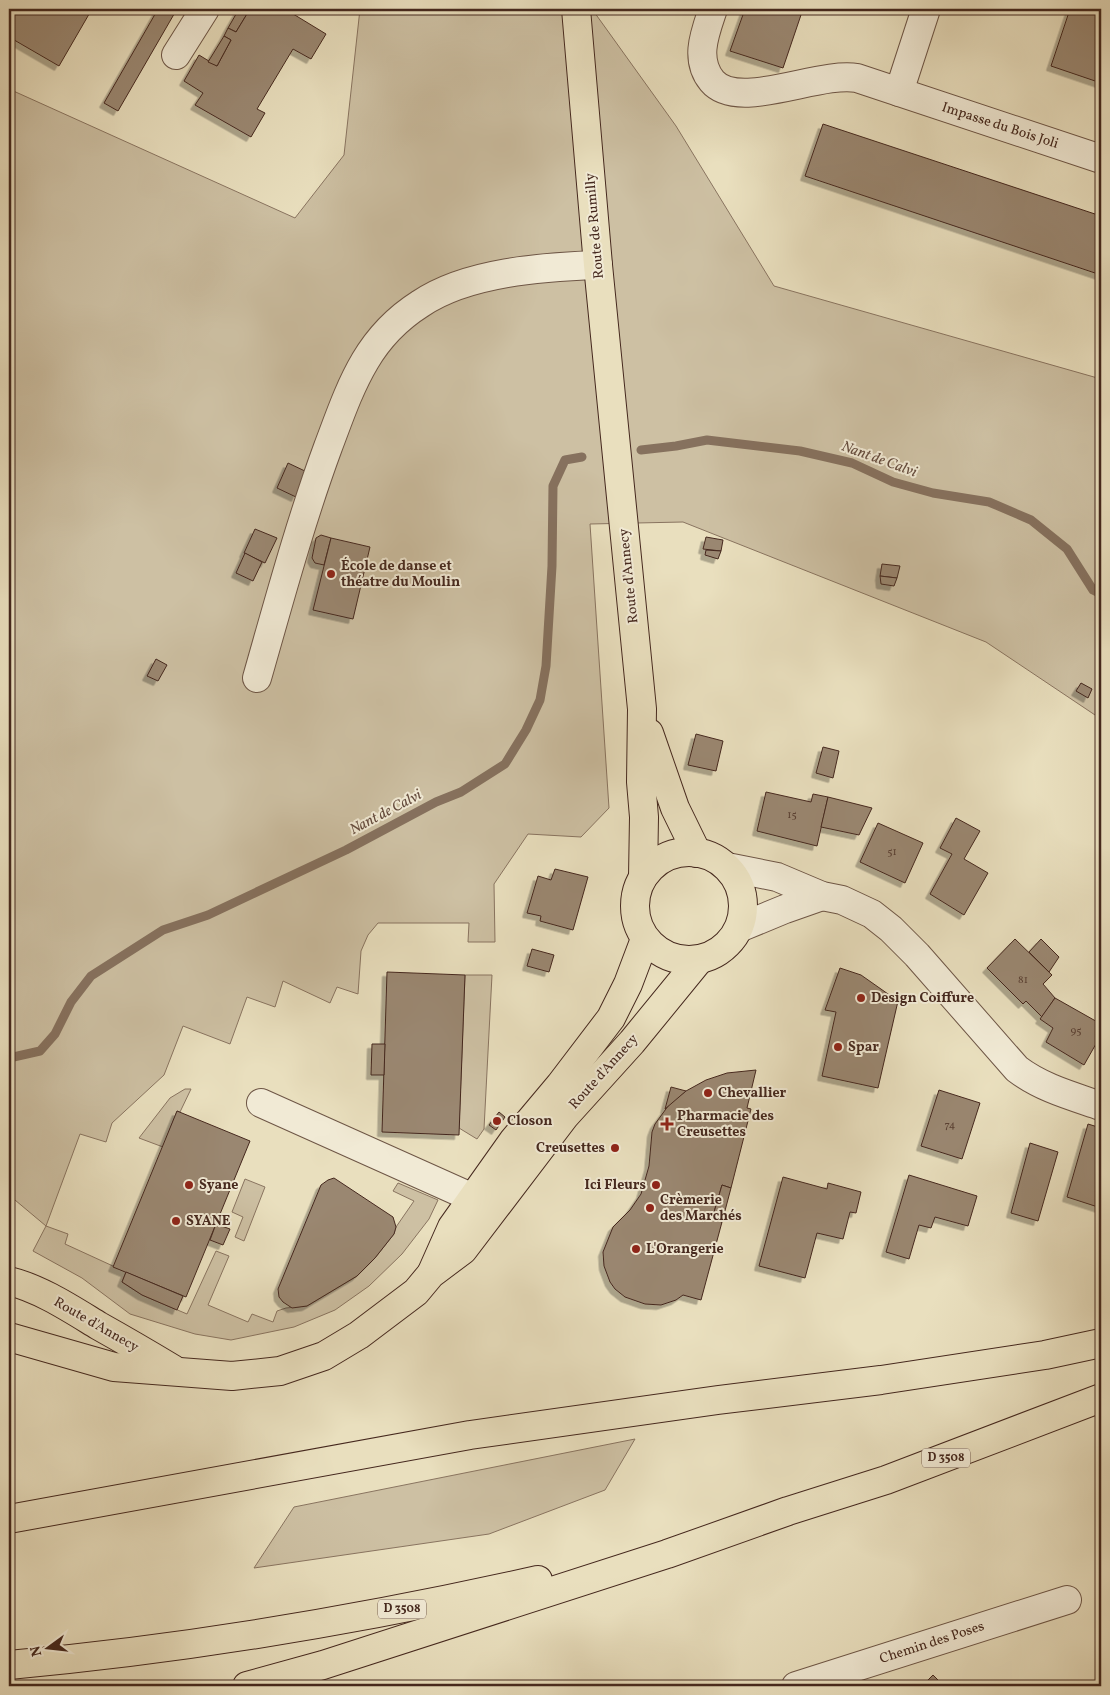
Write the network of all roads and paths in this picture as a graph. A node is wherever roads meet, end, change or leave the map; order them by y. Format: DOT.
graph roads {
  1 [pos="205,9"];
  2 [pos="576,9"];
  3 [pos="712,9"];
  4 [pos="926,9"];
  5 [pos="176,55"];
  6 [pos="899,92"];
  7 [pos="1101,159"];
  8 [pos="598,264"];
  9 [pos="616,443"];
  10 [pos="257,678"];
  11 [pos="642,710"];
  12 [pos="697,853"];
  13 [pos="726,867"];
  14 [pos="643,877"];
  15 [pos="822,896"];
  16 [pos="739,928"];
  17 [pos="645,939"];
  18 [pos="699,960"];
  19 [pos="261,1103"];
  20 [pos="1101,1106"];
  21 [pos="474,1198"];
  22 [pos="432,1274"];
  23 [pos="9,1281"];
  24 [pos="9,1338"];
  25 [pos="1101,1343"];
  26 [pos="181,1373"];
  27 [pos="1101,1398"];
  28 [pos="788,1512"];
  29 [pos="9,1519"];
  30 [pos="1067,1600"];
  31 [pos="9,1665"];
  32 [pos="248,1686"];
  33 [pos="796,1686"];
  1 -- 5 [label="street"];
  2 -- 8 [label="main road, Route de Rumilly"];
  3 -- 6 [label="street, Impasse du Bois Joli"];
  4 -- 6 [label="street"];
  6 -- 7 [label="street, Impasse du Bois Joli"];
  8 -- 9 [label="main road, Route de Rumilly"];
  8 -- 10 [label="street"];
  9 -- 11 [label="main road, Route d'Annecy"];
  11 -- 12 [label="main road, Route d'Annecy"];
  11 -- 14 [label="main road, Route d'Annecy"];
  12 -- 13 [label="main road"];
  12 -- 14 [label="main road"];
  13 -- 15 [label="street"];
  13 -- 16 [label="main road"];
  14 -- 17 [label="main road"];
  15 -- 16 [label="street"];
  15 -- 20 [label="street"];
  16 -- 18 [label="main road"];
  17 -- 18 [label="main road"];
  17 -- 21 [label="main road, Route d'Annecy"];
  18 -- 22 [label="main road, Route d'Annecy"];
  19 -- 21 [label="street"];
  21 -- 22 [label="main road, Route d'Annecy"];
  22 -- 26 [label="main road, Route d'Annecy"];
  23 -- 26 [label="main road, Route d'Annecy"];
  24 -- 26 [label="main road, Route d'Annecy"];
  25 -- 29 [label="main road"];
  27 -- 28 [label="main road, D 3508"];
  28 -- 31 [label="main road, D 3508"];
  28 -- 32 [label="main road"];
  30 -- 33 [label="street, Chemin des Poses"];
}
